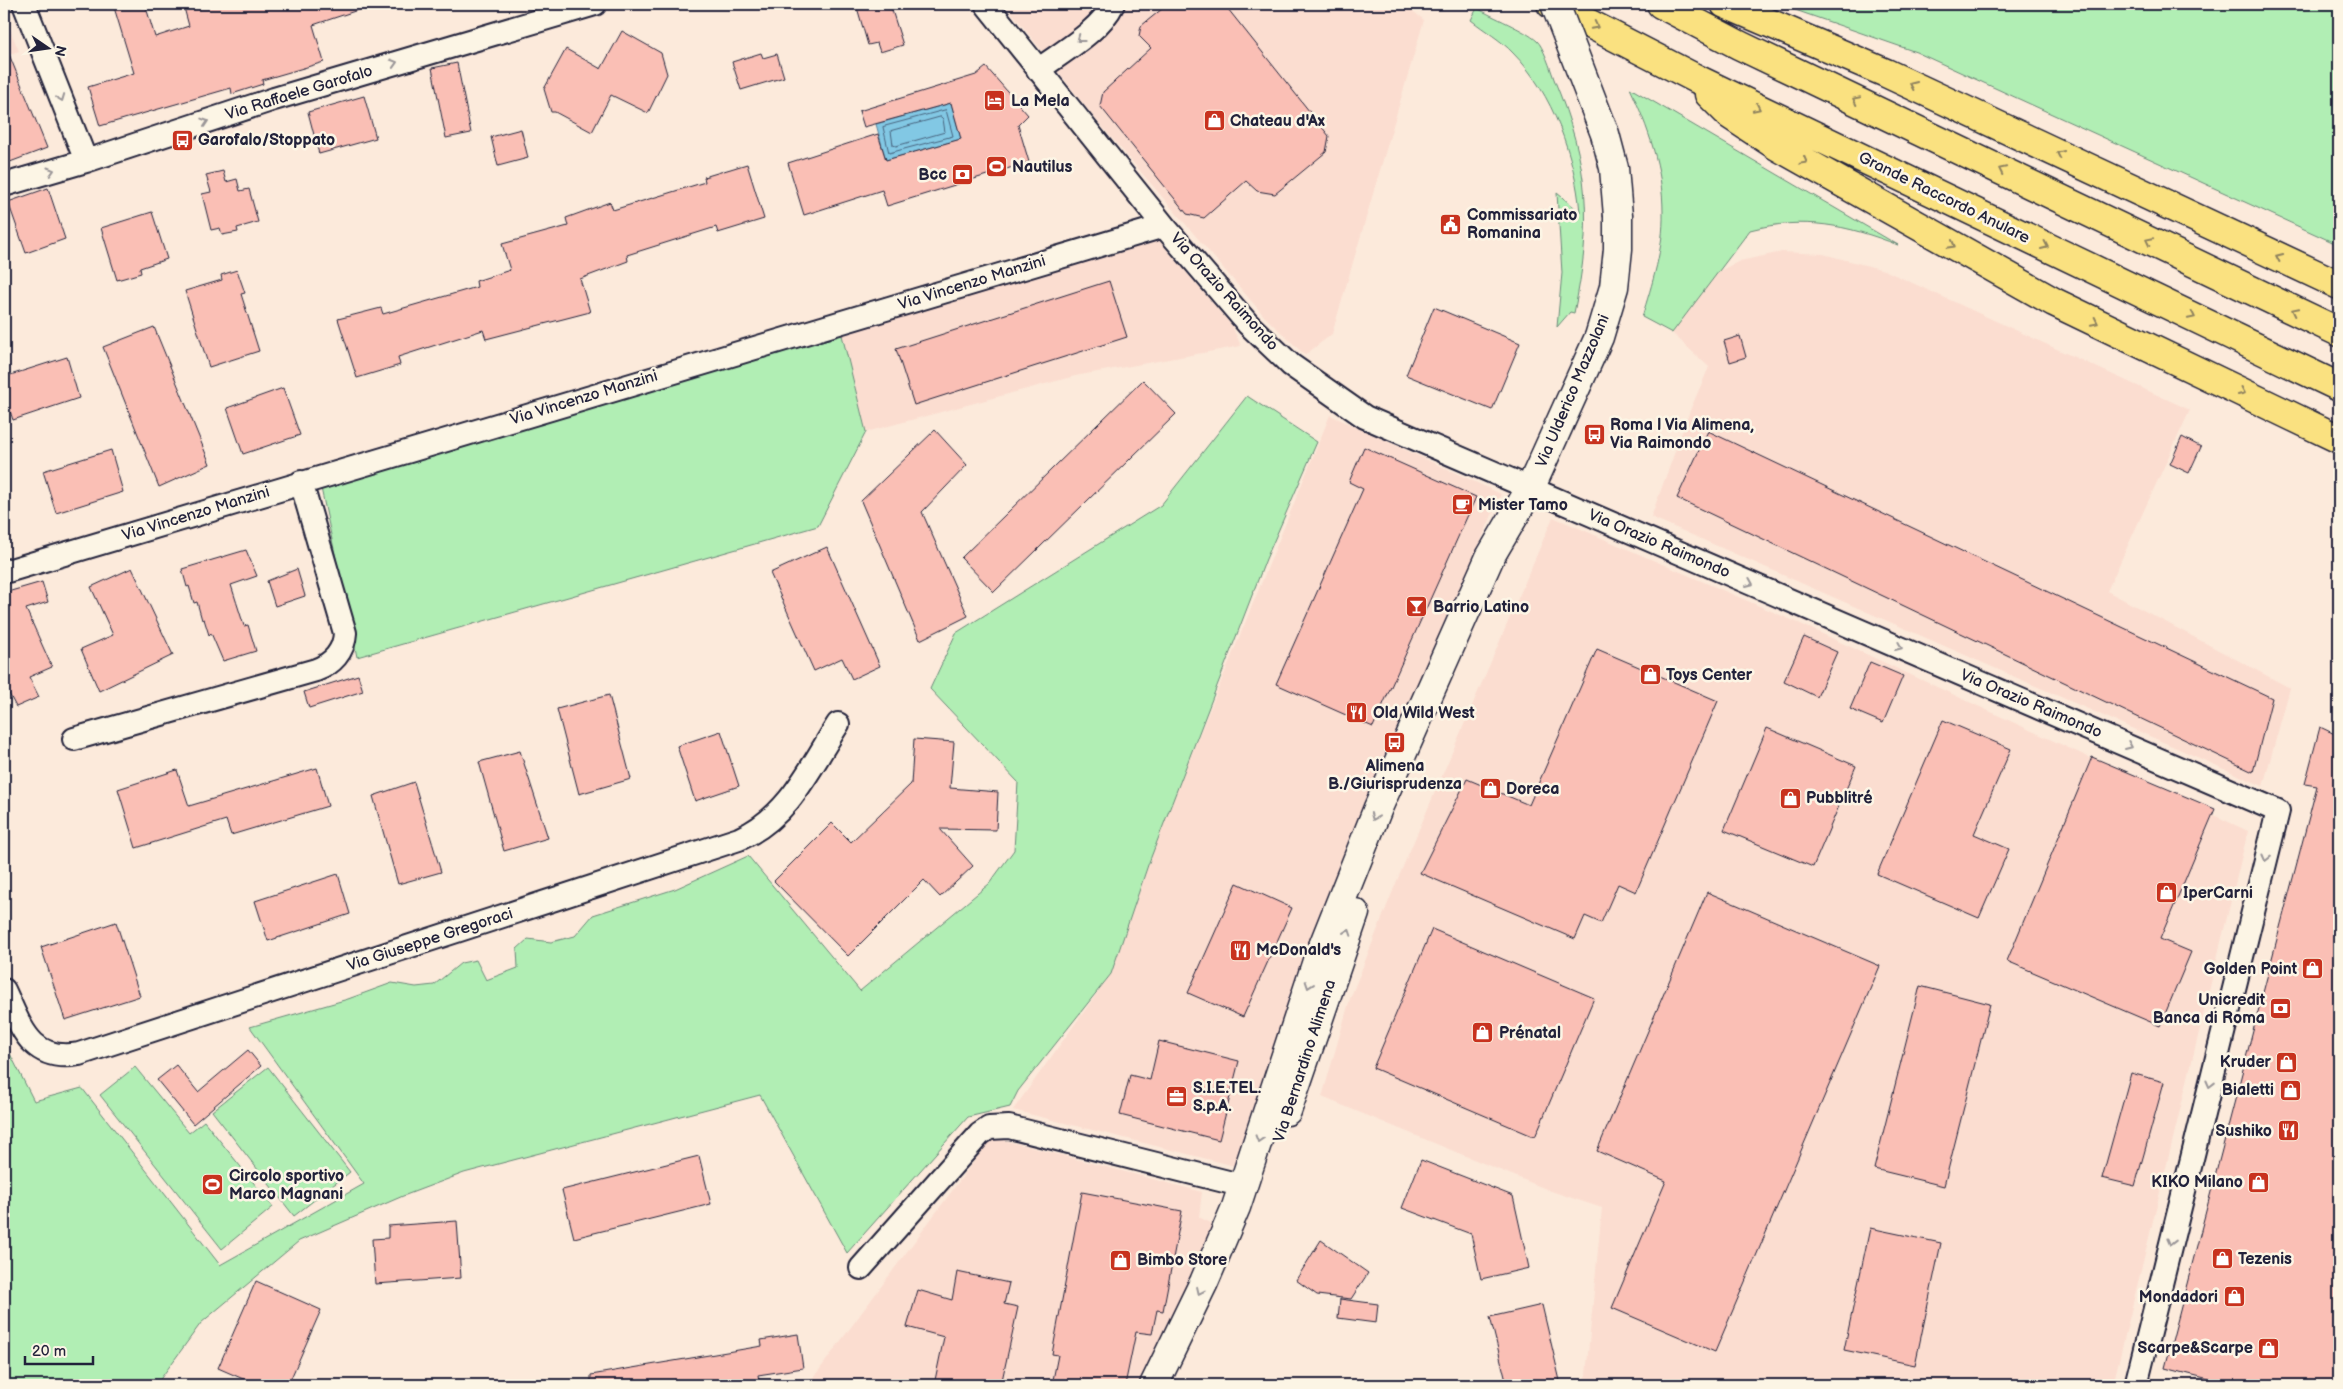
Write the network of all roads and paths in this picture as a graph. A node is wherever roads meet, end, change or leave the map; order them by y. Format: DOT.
graph roads {
  1 [pos="24,4"];
  2 [pos="595,4"];
  3 [pos="986,4"];
  4 [pos="1112,4"];
  5 [pos="1553,4"];
  6 [pos="1661,4"];
  7 [pos="1725,4"];
  8 [pos="1038,70"];
  9 [pos="1697,79"];
  10 [pos="86,160"];
  11 [pos="4,185"];
  12 [pos="1164,226"];
  13 [pos="2339,285"];
  14 [pos="2339,332"];
  15 [pos="2339,387"];
  16 [pos="2339,439"];
  17 [pos="301,482"];
  18 [pos="1530,489"];
  19 [pos="4,572"];
  20 [pos="838,724"];
  21 [pos="74,739"];
  22 [pos="4,990"];
  23 [pos="1244,1186"];
  24 [pos="861,1268"];
  25 [pos="1154,1385"];
  26 [pos="1175,1385"];
  27 [pos="2136,1385"];
  1 -- 10 [label="street, one-way"];
  10 -- 2 [label="street, Via Raffaele Garofalo, one-way"];
  3 -- 8 [label="street, Via Orazio Raimondo"];
  4 -- 8 [label="street, one-way"];
  5 -- 9 [label="highway, Grande Raccordo Anulare, one-way"];
  5 -- 18 [label="street, Via Ulderico Mazzolani, bridge"];
  14 -- 6 [label="highway, one-way"];
  13 -- 7 [label="highway, one-way"];
  8 -- 12 [label="street, Via Orazio Raimondo"];
  9 -- 15 [label="highway, Grande Raccordo Anulare, one-way"];
  9 -- 16 [label="highway, one-way"];
  11 -- 10 [label="street, Via Raffaele Garofalo, one-way"];
  12 -- 17 [label="street, Via Vincenzo Manzini"];
  12 -- 18 [label="street, Via Orazio Raimondo"];
  17 -- 19 [label="street, Via Vincenzo Manzini"];
  17 -- 21 [label="street"];
  18 -- 23 [label="street, Via Bernardino Alimena, one-way"];
  26 -- 18 [label="street, Via Bernardino Alimena, one-way"];
  18 -- 27 [label="street, Via Orazio Raimondo, one-way"];
  20 -- 22 [label="street, Via Giuseppe Gregoraci"];
  23 -- 24 [label="street"];
  23 -- 25 [label="street, Via Bernardino Alimena, one-way"];
}
